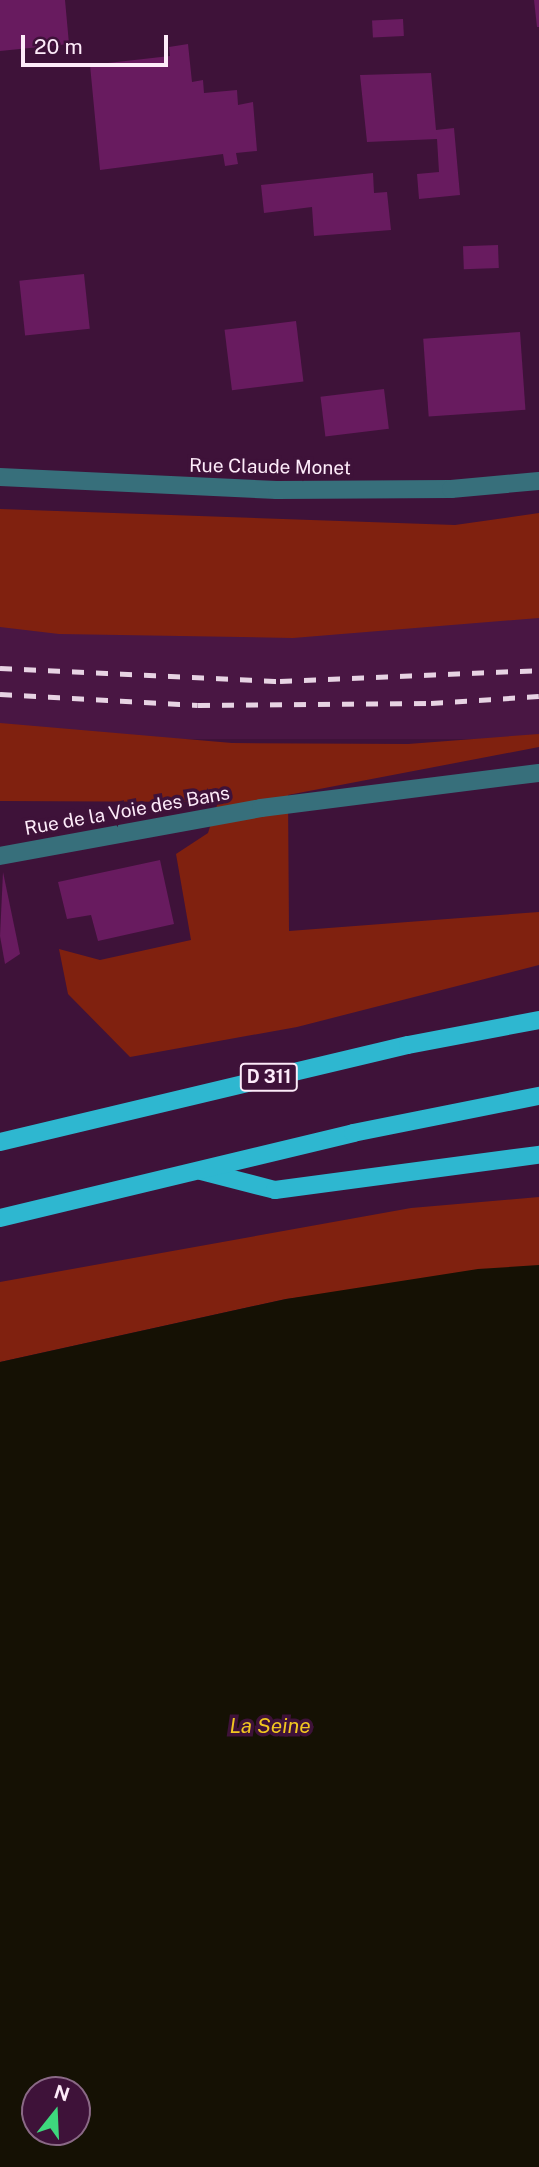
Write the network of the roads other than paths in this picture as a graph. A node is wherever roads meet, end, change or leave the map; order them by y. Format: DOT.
graph roads {
  1 [pos="0,477"];
  2 [pos="539,481"];
  3 [pos="539,773"];
  4 [pos="0,856"];
  5 [pos="539,1020"];
  6 [pos="539,1096"];
  7 [pos="0,1142"];
  8 [pos="539,1155"];
  9 [pos="198,1170"];
  10 [pos="0,1218"];
  1 -- 2 [label="street, Rue Claude Monet"];
  3 -- 4 [label="street, Rue de la Voie des Bans"];
  5 -- 7 [label="main road, D 311"];
  6 -- 9 [label="main road"];
  8 -- 9 [label="main road"];
  9 -- 10 [label="main road"];
}
